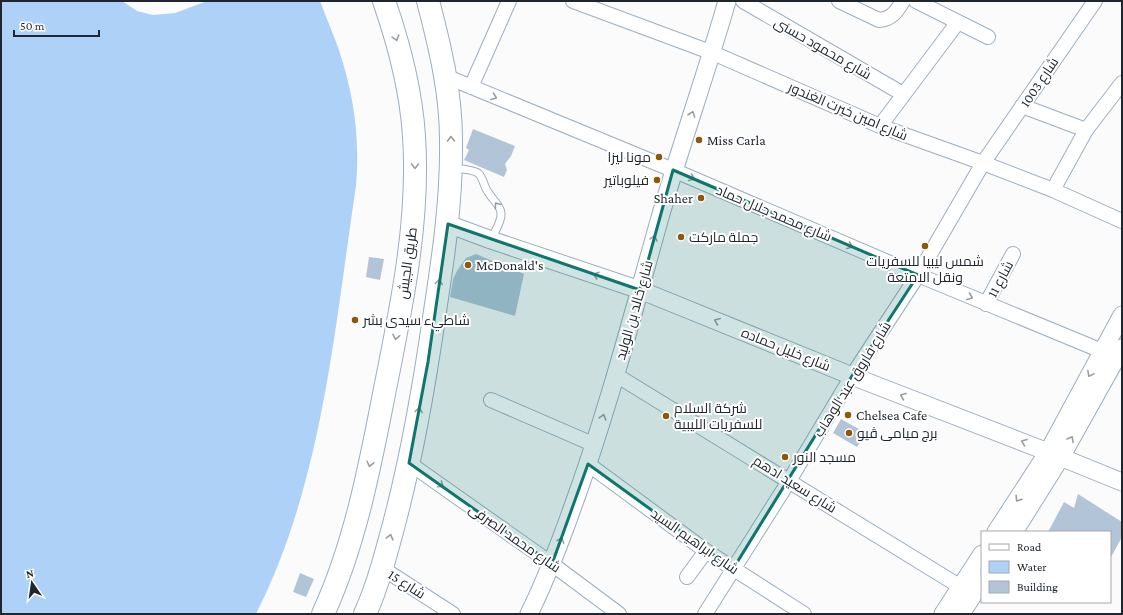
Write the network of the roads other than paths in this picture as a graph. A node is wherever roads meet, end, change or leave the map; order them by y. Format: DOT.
graph roads {
  1 [pos="384,1"];
  2 [pos="428,1"];
  3 [pos="509,1"];
  4 [pos="573,1"];
  5 [pos="727,1"];
  6 [pos="743,1"];
  7 [pos="839,1"];
  8 [pos="902,1"];
  9 [pos="916,1"];
  10 [pos="1095,1"];
  11 [pos="958,22"];
  12 [pos="988,38"];
  13 [pos="713,53"];
  14 [pos="445,76"];
  15 [pos="1122,83"];
  16 [pos="472,87"];
  17 [pos="903,94"];
  18 [pos="1022,106"];
  19 [pos="880,126"];
  20 [pos="1086,130"];
  21 [pos="983,163"];
  22 [pos="451,168"];
  23 [pos="673,170"];
  24 [pos="1053,190"];
  25 [pos="1122,221"];
  26 [pos="448,224"];
  27 [pos="491,240"];
  28 [pos="1013,254"];
  29 [pos="918,275"];
  30 [pos="640,290"];
  31 [pos="986,304"];
  32 [pos="1122,315"];
  33 [pos="1102,350"];
  34 [pos="1121,351"];
  35 [pos="616,375"];
  36 [pos="852,376"];
  37 [pos="491,400"];
  38 [pos="595,445"];
  39 [pos="1054,454"];
  40 [pos="409,463"];
  41 [pos="588,464"];
  42 [pos="789,481"];
  43 [pos="1122,482"];
  44 [pos="997,531"];
  45 [pos="1015,531"];
  46 [pos="706,550"];
  47 [pos="981,557"];
  48 [pos="552,564"];
  49 [pos="382,568"];
  50 [pos="734,569"];
  51 [pos="687,577"];
  52 [pos="972,587"];
  53 [pos="323,614"];
  54 [pos="365,614"];
  55 [pos="453,614"];
  56 [pos="529,614"];
  57 [pos="619,614"];
  58 [pos="705,614"];
  59 [pos="804,614"];
  60 [pos="943,614"];
  61 [pos="961,614"];
  1 -- 53 [label="highway, طريق الجيش, one-way"];
  2 -- 14 [label="highway"];
  3 -- 16 [label="street"];
  4 -- 13 [label="street, شارع امين خيرت الغندور"];
  5 -- 13 [label="street, شارع خالد بن الوليد"];
  6 -- 17 [label="street, شارع محمود حسنى"];
  7 -- 8 [label="street"];
  9 -- 11 [label="street"];
  10 -- 18 [label="street, شارع 1003"];
  11 -- 12 [label="street"];
  11 -- 17 [label="street"];
  13 -- 19 [label="street, شارع امين خيرت الغندور"];
  23 -- 13 [label="street, شارع خالد بن الوليد, one-way"];
  14 -- 16 [label="street, شارع محمد جلال حماد"];
  22 -- 14 [label="highway, one-way"];
  15 -- 20 [label="street"];
  16 -- 23 [label="street, شارع محمد جلال حماد, one-way"];
  17 -- 19 [label="street"];
  18 -- 20 [label="street"];
  18 -- 21 [label="street, شارع 1003"];
  19 -- 21 [label="street, شارع امين خيرت الغندور"];
  20 -- 24 [label="street"];
  21 -- 24 [label="street, شارع امين خيرت الغندور"];
  21 -- 29 [label="street, شارع فاروق عبد الوهاب"];
  22 -- 26 [label="highway"];
  27 -- 22 [label="lane, one-way"];
  23 -- 29 [label="street, شارع محمد جلال حماد, one-way"];
  30 -- 23 [label="street, شارع خالد بن الوليد, one-way"];
  24 -- 25 [label="street, شارع امين خيرت الغندور"];
  26 -- 27 [label="street, شارع خليل حماده"];
  40 -- 26 [label="highway, one-way"];
  30 -- 27 [label="street, شارع خليل حماده, one-way"];
  28 -- 31 [label="street, شارع 11"];
  29 -- 31 [label="street, شارع محمد جلال حماد, one-way"];
  29 -- 36 [label="street, شارع فاروق عبد الوهاب"];
  30 -- 35 [label="street, شارع خالد بن الوليد"];
  36 -- 30 [label="street, شارع خليل حماده, one-way"];
  31 -- 33 [label="street, شارع محمد جلال حماد"];
  32 -- 33 [label="street"];
  33 -- 39 [label="street, one-way"];
  39 -- 34 [label="street, one-way"];
  38 -- 35 [label="street, شارع خالد بن الوليد, one-way"];
  35 -- 42 [label="street, شارع سعيد ادهم"];
  39 -- 36 [label="street, شارع خليل حماده, one-way"];
  36 -- 42 [label="street, شارع فاروق عبد الوهاب"];
  37 -- 38 [label="street"];
  38 -- 41 [label="street, شارع خالد بن الوليد"];
  39 -- 43 [label="street, شارع خليل حماده"];
  39 -- 44 [label="street, one-way"];
  39 -- 45 [label="street"];
  40 -- 48 [label="street, شارع محمد الصرفى, one-way"];
  49 -- 40 [label="highway, one-way"];
  41 -- 46 [label="street, شارع ابراهيم السيد"];
  48 -- 41 [label="street, شارع خالد بن الوليد, one-way"];
  42 -- 50 [label="street, شارع فاروق عبد الوهاب"];
  42 -- 52 [label="street, شارع سعيد ادهم"];
  46 -- 50 [label="street, شارع ابراهيم السيد"];
  46 -- 51 [label="street"];
  47 -- 52 [label="street"];
  48 -- 56 [label="street, شارع خالد بن الوليد"];
  48 -- 57 [label="street, شارع محمد الصرفى"];
  49 -- 54 [label="highway"];
  49 -- 55 [label="street, شارع 15"];
  50 -- 58 [label="street, شارع فاروق عبد الوهاب"];
  50 -- 59 [label="street, شارع ابراهيم السيد"];
  52 -- 60 [label="street"];
  52 -- 61 [label="street"];
}
